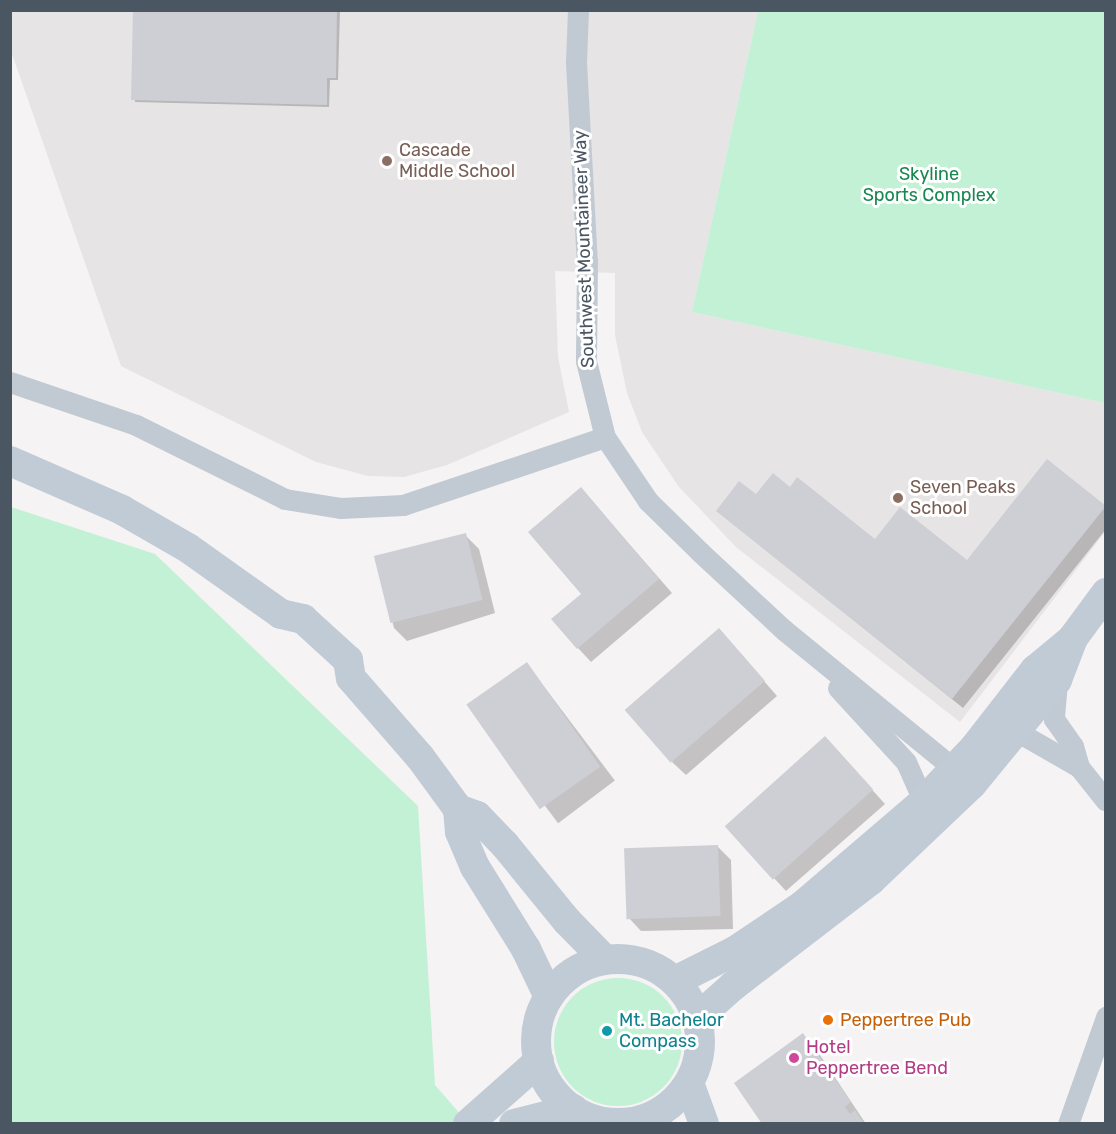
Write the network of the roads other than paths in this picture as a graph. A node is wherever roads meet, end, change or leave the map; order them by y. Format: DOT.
graph roads {
  1 [pos="578,10"];
  2 [pos="10,382"];
  3 [pos="605,436"];
  4 [pos="10,461"];
  5 [pos="1106,593"];
  6 [pos="784,630"];
  7 [pos="1073,638"];
  8 [pos="1057,680"];
  9 [pos="1018,732"];
  10 [pos="1078,766"];
  11 [pos="963,777"];
  12 [pos="1106,801"];
  13 [pos="920,805"];
  14 [pos="458,809"];
  15 [pos="605,960"];
  16 [pos="675,981"];
  17 [pos="549,997"];
  18 [pos="1106,1017"];
  19 [pos="697,1018"];
  20 [pos="539,1061"];
  21 [pos="689,1083"];
  22 [pos="573,1109"];
  23 [pos="631,1123"];
  24 [pos="468,1124"];
  25 [pos="514,1124"];
  26 [pos="704,1124"];
  27 [pos="1068,1124"];
  1 -- 3 [label="street, Southwest Mountaineer Way"];
  2 -- 3 [label="street"];
  3 -- 6 [label="street, Southwest Mountaineer Way"];
  4 -- 14 [label="main road"];
  5 -- 7 [label="main road"];
  6 -- 11 [label="street, Southwest Mountaineer Way"];
  6 -- 13 [label="street, Southwest Mountaineer Way"];
  7 -- 8 [label="main road"];
  7 -- 11 [label="main road"];
  8 -- 9 [label="main road"];
  8 -- 10 [label="street"];
  9 -- 10 [label="street"];
  9 -- 11 [label="main road"];
  10 -- 12 [label="street"];
  11 -- 13 [label="main road"];
  11 -- 19 [label="main road"];
  13 -- 16 [label="main road"];
  14 -- 15 [label="main road"];
  14 -- 17 [label="main road"];
  15 -- 16 [label="main road"];
  15 -- 17 [label="main road"];
  16 -- 19 [label="main road"];
  17 -- 20 [label="main road"];
  18 -- 27 [label="street"];
  19 -- 21 [label="main road"];
  20 -- 22 [label="main road"];
  20 -- 24 [label="main road"];
  21 -- 23 [label="main road"];
  21 -- 26 [label="main road"];
  22 -- 23 [label="main road"];
  22 -- 25 [label="main road"];
}
